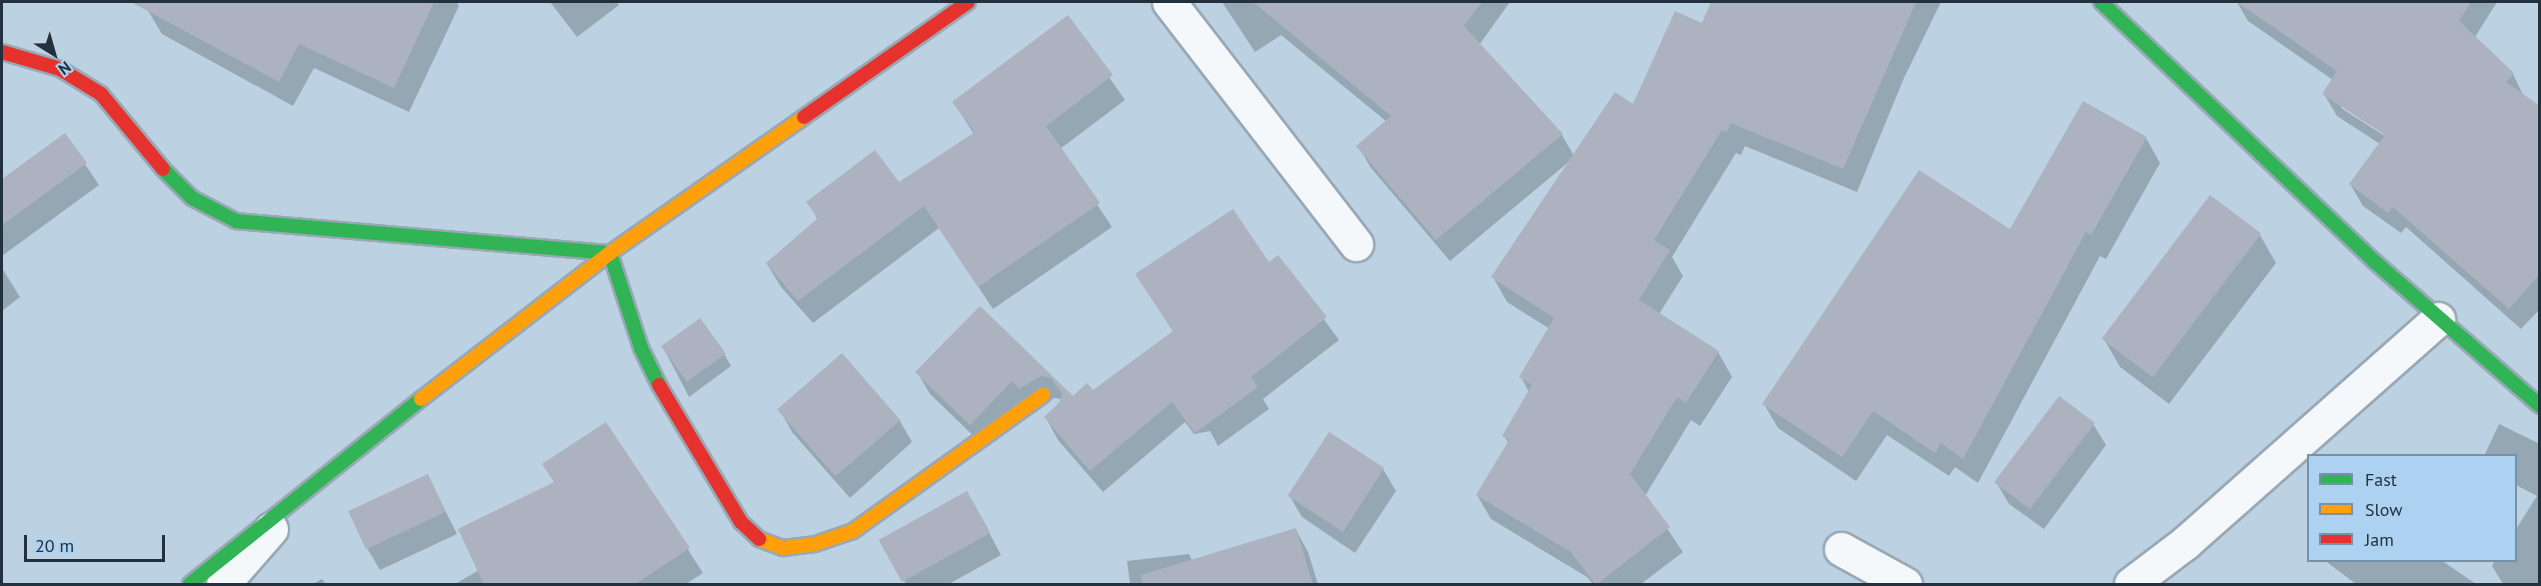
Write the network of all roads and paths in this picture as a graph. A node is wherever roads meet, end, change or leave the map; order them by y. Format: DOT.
graph roads {
  1 [pos="968,2"];
  2 [pos="1169,2"];
  3 [pos="2101,2"];
  4 [pos="2,52"];
  5 [pos="1356,244"];
  6 [pos="610,253"];
  7 [pos="2438,320"];
  8 [pos="1043,395"];
  9 [pos="2540,406"];
  10 [pos="306,489"];
  11 [pos="1841,549"];
  12 [pos="190,585"];
  13 [pos="223,585"];
  14 [pos="1905,585"];
  15 [pos="2131,585"];
  1 -- 6 [label="street"];
  2 -- 5 [label="street"];
  3 -- 7 [label="street"];
  4 -- 6 [label="street"];
  6 -- 8 [label="street"];
  6 -- 10 [label="street"];
  7 -- 9 [label="street"];
  7 -- 15 [label="street"];
  10 -- 12 [label="street"];
  10 -- 13 [label="street"];
  11 -- 14 [label="street"];
}
